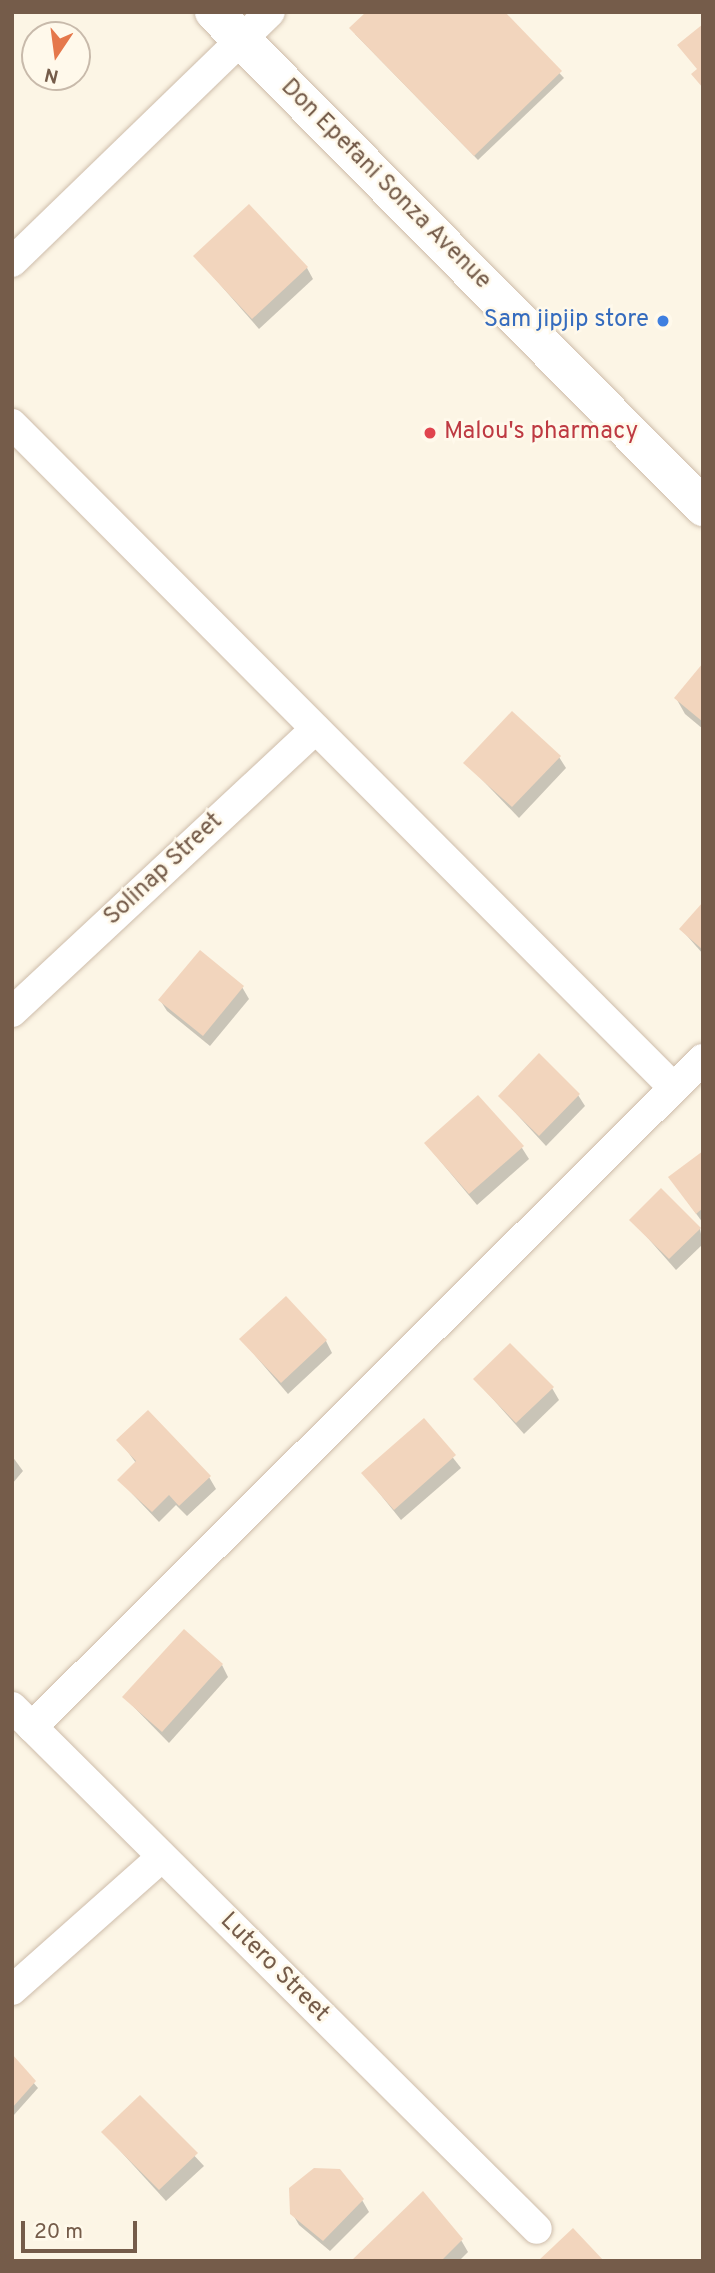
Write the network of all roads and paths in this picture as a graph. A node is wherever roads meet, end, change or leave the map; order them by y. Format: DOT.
graph roads {
  1 [pos="214,12"];
  2 [pos="270,12"];
  3 [pos="242,41"];
  4 [pos="12,262"];
  5 [pos="12,424"];
  6 [pos="700,500"];
  7 [pos="316,729"];
  8 [pos="12,1012"];
  9 [pos="703,1059"];
  10 [pos="673,1087"];
  11 [pos="22,1717"];
  12 [pos="162,1857"];
  13 [pos="12,1990"];
  14 [pos="537,2229"];
  1 -- 3 [label="main road, Don Epefani Sonza Avenue"];
  2 -- 3 [label="street"];
  3 -- 4 [label="street"];
  3 -- 6 [label="main road, Don Epefani Sonza Avenue"];
  5 -- 7 [label="street"];
  7 -- 8 [label="street, Solinap Street"];
  7 -- 10 [label="street"];
  9 -- 10 [label="street"];
  10 -- 11 [label="street"];
  11 -- 12 [label="street, Lutero Street"];
  12 -- 13 [label="street"];
  12 -- 14 [label="street, Lutero Street"];
}
